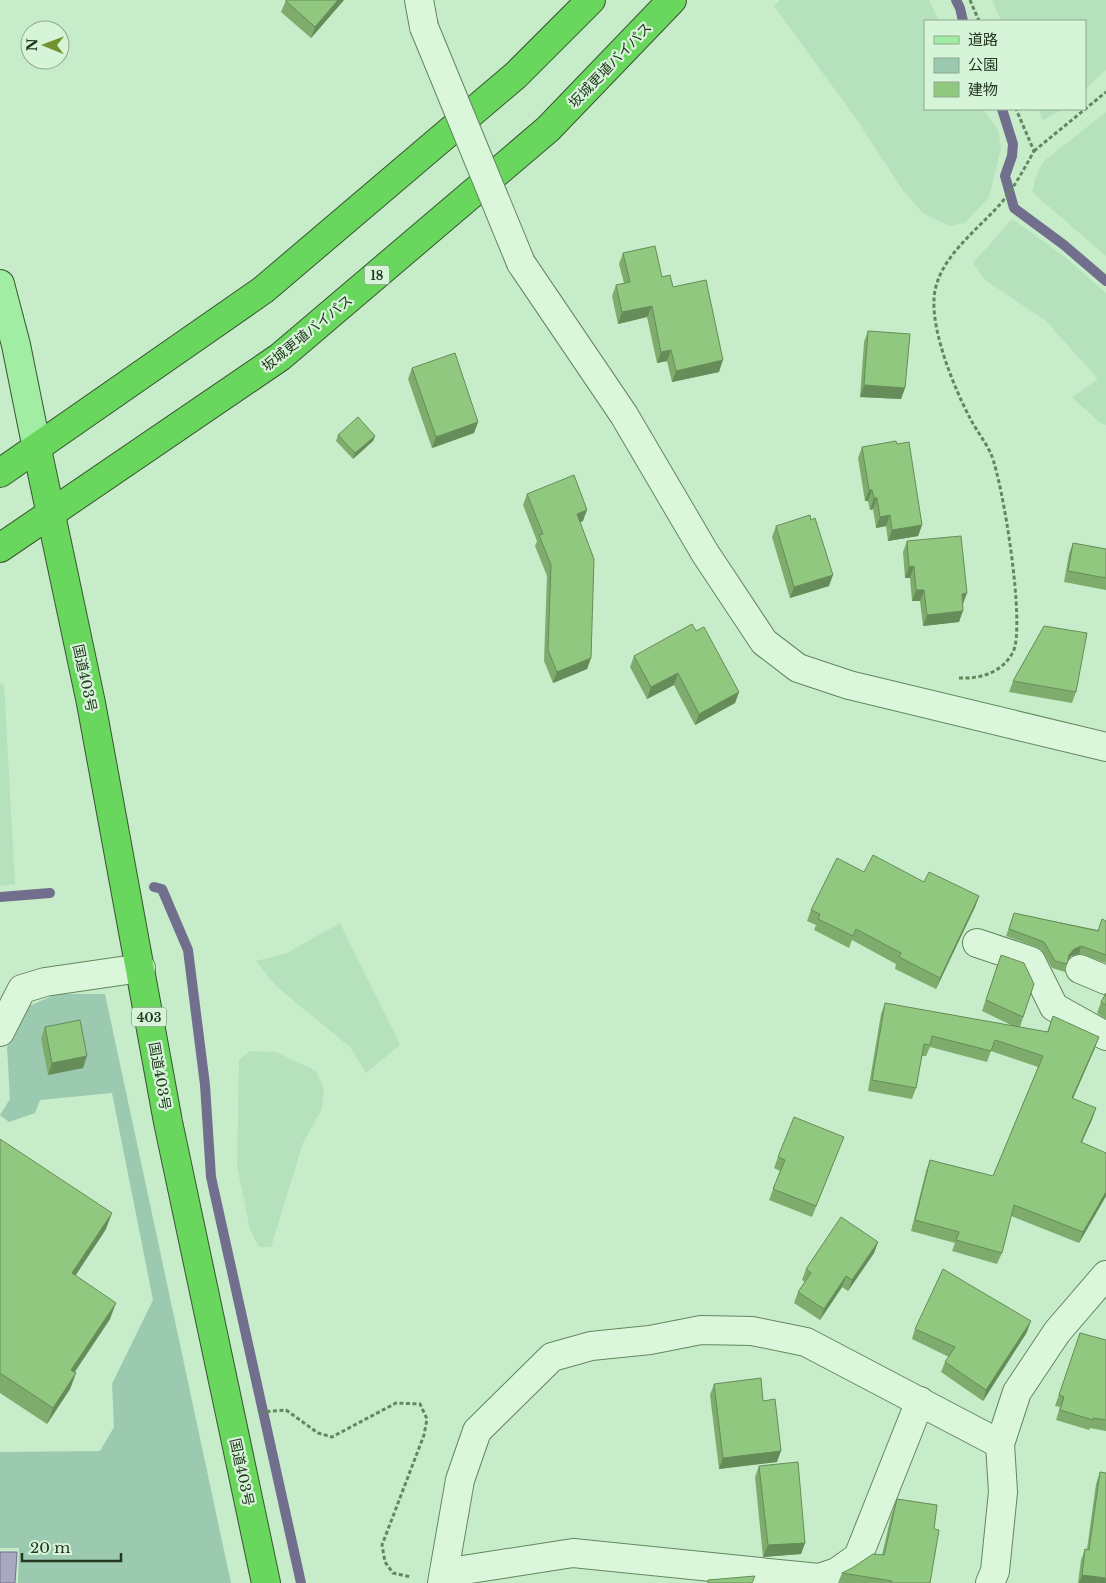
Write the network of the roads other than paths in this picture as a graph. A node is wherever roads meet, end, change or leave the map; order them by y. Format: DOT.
graph roads {
  1 [pos="419,0"];
  2 [pos="591,0"];
  3 [pos="672,0"];
  4 [pos="0,284"];
  5 [pos="38,449"];
  6 [pos="0,473"];
  7 [pos="51,513"];
  8 [pos="0,548"];
  9 [pos="1106,747"];
  10 [pos="977,943"];
  11 [pos="141,968"];
  12 [pos="1080,969"];
  13 [pos="1106,980"];
  14 [pos="0,1032"];
  15 [pos="1106,1036"];
  16 [pos="1106,1275"];
  17 [pos="920,1401"];
  18 [pos="1000,1444"];
  19 [pos="443,1578"];
  20 [pos="266,1583"];
  21 [pos="990,1583"];
  1 -- 9 [label="street, bridge"];
  2 -- 5 [label="highway"];
  3 -- 7 [label="highway, 坂城更埴バイパス / 18"];
  4 -- 5 [label="main road"];
  5 -- 6 [label="highway"];
  5 -- 7 [label="highway, 国道403号 / 403"];
  7 -- 8 [label="highway, 坂城更埴バイパス / 18"];
  7 -- 11 [label="highway, 国道403号 / 403"];
  10 -- 15 [label="street"];
  11 -- 14 [label="street"];
  11 -- 20 [label="highway, 国道403号 / 403"];
  12 -- 13 [label="street"];
  16 -- 18 [label="street"];
  17 -- 18 [label="street"];
  17 -- 19 [label="street"];
  17 -- 19 [label="street"];
  18 -- 21 [label="street"];
}
